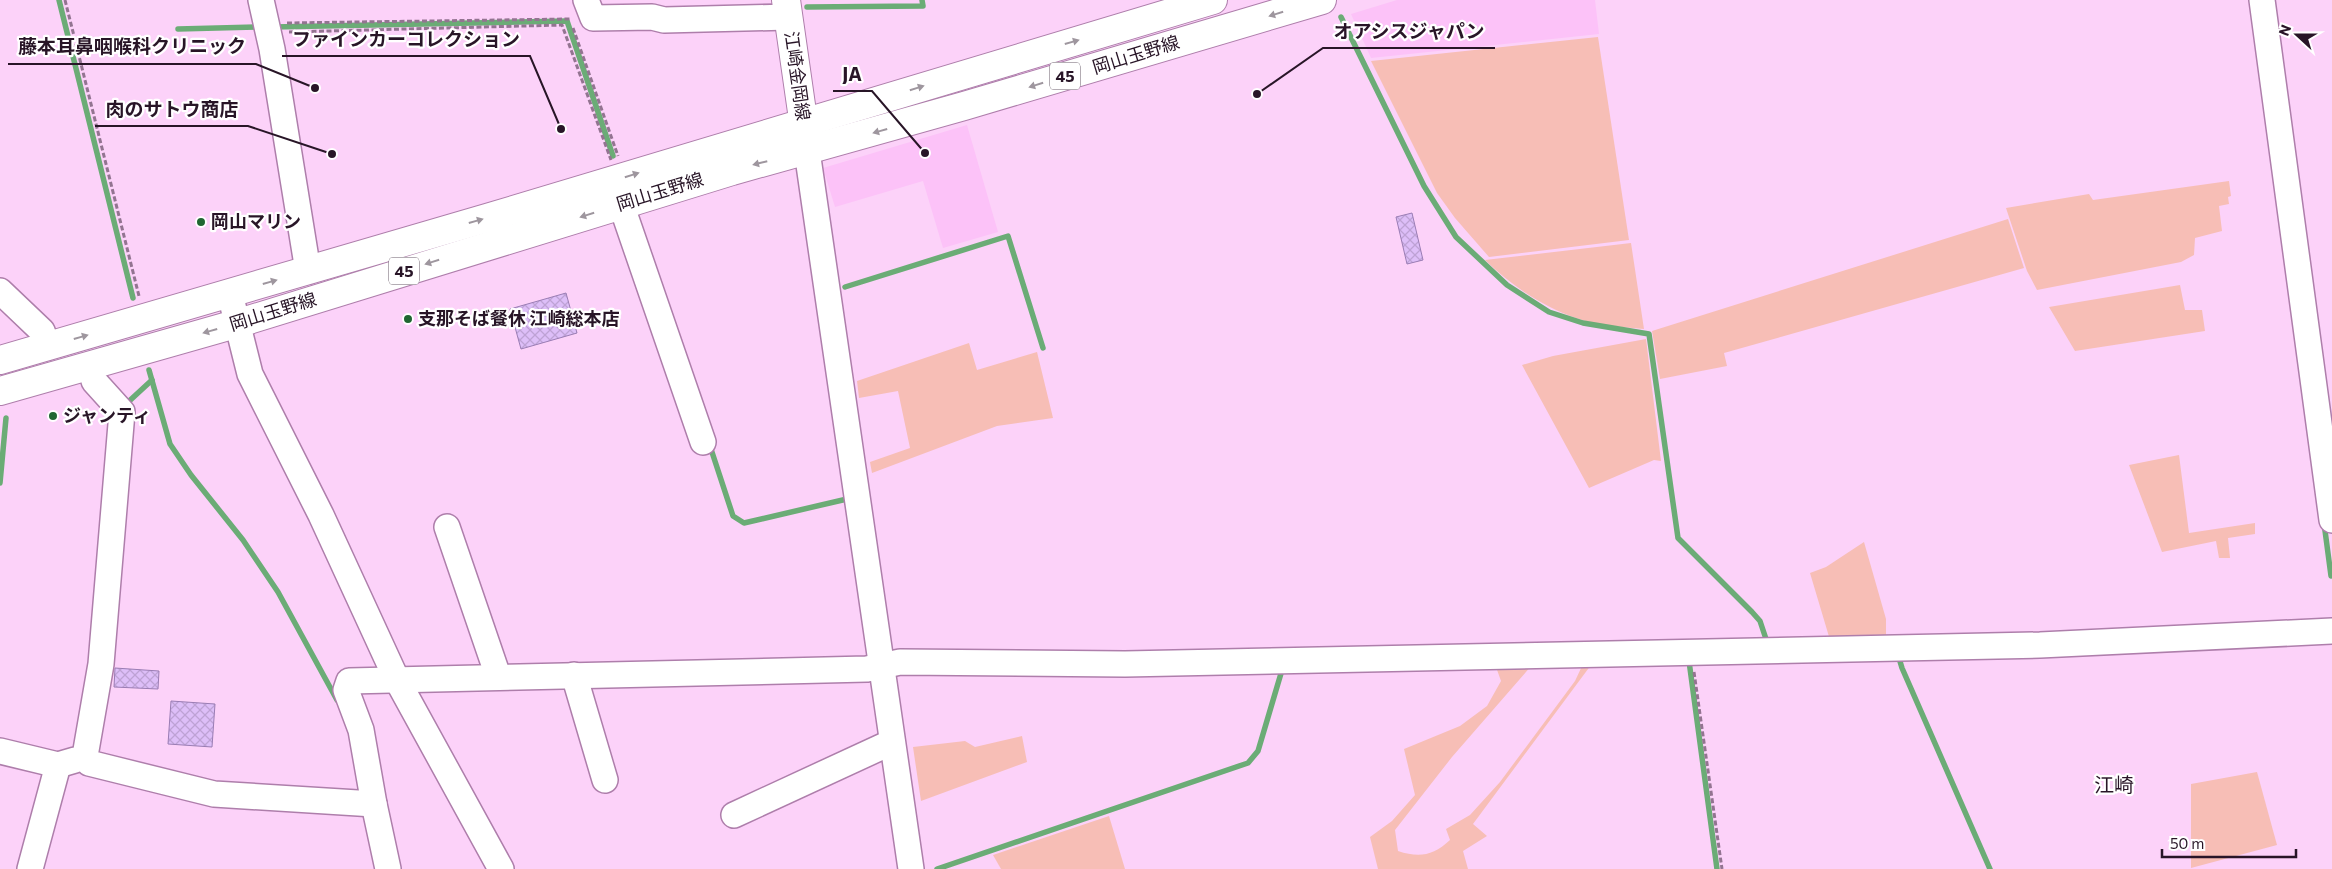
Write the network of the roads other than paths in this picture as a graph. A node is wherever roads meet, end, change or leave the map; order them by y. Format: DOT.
graph roads {
  1 [pos="586,0"];
  2 [pos="1214,0"];
  3 [pos="1322,0"];
  4 [pos="2262,0"];
  5 [pos="787,8"];
  6 [pos="265,19"];
  7 [pos="803,123"];
  8 [pos="807,151"];
  9 [pos="621,204"];
  10 [pos="308,271"];
  11 [pos="0,291"];
  12 [pos="230,294"];
  13 [pos="238,323"];
  14 [pos="48,346"];
  15 [pos="0,360"];
  16 [pos="90,365"];
  17 [pos="0,390"];
  18 [pos="703,442"];
  19 [pos="2332,520"];
  20 [pos="447,527"];
  21 [pos="2332,631"];
  22 [pos="881,666"];
  23 [pos="574,675"];
  24 [pos="498,676"];
  25 [pos="396,678"];
  26 [pos="892,742"];
  27 [pos="0,751"];
  28 [pos="84,756"];
  29 [pos="58,766"];
  30 [pos="605,780"];
  31 [pos="368,804"];
  32 [pos="734,815"];
  33 [pos="30,869"];
  34 [pos="388,869"];
  35 [pos="501,869"];
  36 [pos="911,869"];
  1 -- 5 [label="street"];
  7 -- 2 [label="main road, 岡山玉野線 / 45, one-way"];
  3 -- 8 [label="main road, 岡山玉野線 / 45, one-way"];
  4 -- 19 [label="street"];
  5 -- 7 [label="main road, 江崎金岡線"];
  6 -- 10 [label="street"];
  7 -- 8 [label="main road, 江崎金岡線"];
  10 -- 7 [label="main road, 岡山玉野線 / 45, one-way"];
  8 -- 9 [label="main road, 岡山玉野線 / 45, one-way"];
  8 -- 22 [label="street"];
  9 -- 13 [label="main road, 岡山玉野線 / 45, one-way"];
  9 -- 18 [label="street"];
  12 -- 10 [label="main road, 岡山玉野線 / 45, one-way"];
  11 -- 14 [label="street"];
  12 -- 13 [label="street"];
  14 -- 12 [label="main road, 岡山玉野線 / 45, one-way"];
  13 -- 16 [label="main road, 岡山玉野線 / 45, one-way"];
  13 -- 25 [label="street"];
  14 -- 15 [label="main road, 岡山玉野線 / 45"];
  16 -- 17 [label="main road, 岡山玉野線 / 45"];
  16 -- 28 [label="street"];
  20 -- 24 [label="street"];
  21 -- 22 [label="street"];
  22 -- 23 [label="street"];
  22 -- 26 [label="street"];
  23 -- 24 [label="street"];
  23 -- 30 [label="street"];
  24 -- 25 [label="street"];
  25 -- 31 [label="street"];
  25 -- 35 [label="street"];
  26 -- 32 [label="street"];
  26 -- 36 [label="street"];
  27 -- 29 [label="street"];
  28 -- 29 [label="street"];
  28 -- 31 [label="street"];
  29 -- 33 [label="street"];
  31 -- 34 [label="street"];
}
